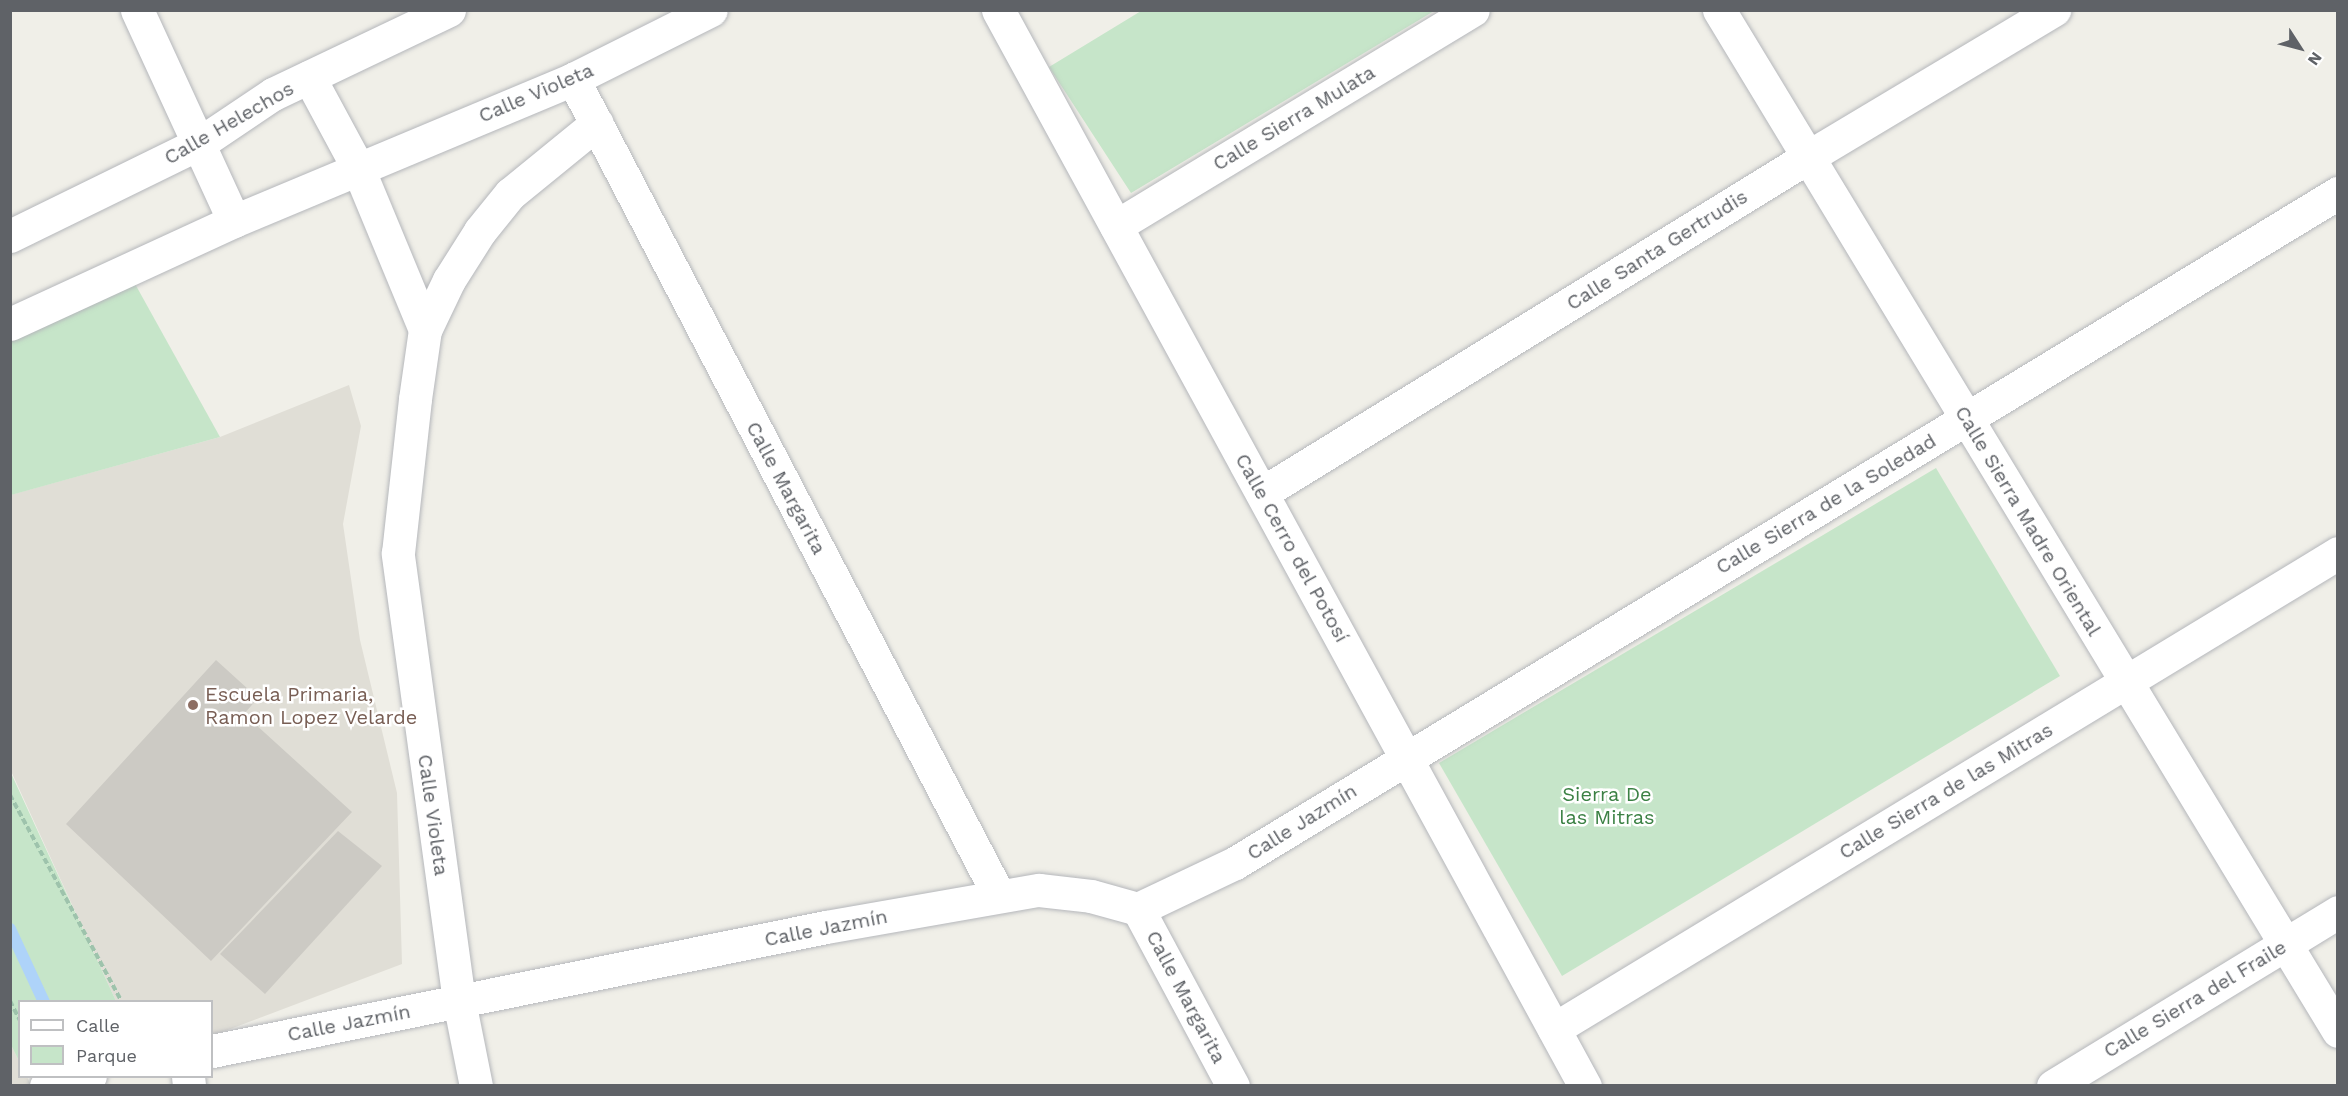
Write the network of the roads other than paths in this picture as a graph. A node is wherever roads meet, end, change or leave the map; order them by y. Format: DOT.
graph roads {
  1 [pos="137,10"];
  2 [pos="449,10"];
  3 [pos="711,10"];
  4 [pos="998,10"];
  5 [pos="1473,10"];
  6 [pos="1719,10"];
  7 [pos="2054,10"];
  8 [pos="309,77"];
  9 [pos="573,79"];
  10 [pos="597,123"];
  11 [pos="200,143"];
  12 [pos="1808,157"];
  13 [pos="358,168"];
  14 [pos="2337,193"];
  15 [pos="234,221"];
  16 [pos="1116,226"];
  17 [pos="10,236"];
  18 [pos="10,324"];
  19 [pos="425,330"];
  20 [pos="1966,419"];
  21 [pos="1262,493"];
  22 [pos="2337,552"];
  23 [pos="2126,682"];
  24 [pos="1406,759"];
  25 [pos="999,896"];
  26 [pos="1138,909"];
  27 [pos="2337,912"];
  28 [pos="2285,944"];
  29 [pos="459,1001"];
  30 [pos="1554,1029"];
  31 [pos="2337,1031"];
  32 [pos="213,1051"];
  33 [pos="85,1078"];
  34 [pos="46,1086"];
  35 [pos="476,1086"];
  36 [pos="1233,1086"];
  37 [pos="1585,1086"];
  38 [pos="2053,1086"];
  1 -- 11 [label="street"];
  2 -- 8 [label="street, Calle Helechos"];
  3 -- 9 [label="street, Calle Violeta"];
  4 -- 16 [label="street, Calle Cerro del Potosí"];
  5 -- 16 [label="street, Calle Sierra Mulata"];
  6 -- 12 [label="street, Calle Sierra Madre Oriental"];
  7 -- 12 [label="street, Calle Santa Gertrudis"];
  8 -- 11 [label="street, Calle Helechos"];
  8 -- 13 [label="street, Calle Violeta"];
  9 -- 10 [label="street, Calle Margarita"];
  9 -- 13 [label="street, Calle Violeta"];
  10 -- 19 [label="street, Calle Violeta"];
  10 -- 25 [label="street, Calle Margarita"];
  11 -- 15 [label="street"];
  11 -- 17 [label="street, Calle Helechos"];
  12 -- 20 [label="street, Calle Sierra Madre Oriental"];
  12 -- 21 [label="street, Calle Santa Gertrudis"];
  13 -- 15 [label="street, Calle Violeta"];
  13 -- 19 [label="street, Calle Violeta"];
  14 -- 20 [label="street, Calle Sierra de la Soledad"];
  15 -- 18 [label="street, Calle Violeta"];
  16 -- 21 [label="street, Calle Cerro del Potosí"];
  19 -- 29 [label="street, Calle Violeta"];
  20 -- 23 [label="street, Calle Sierra Madre Oriental"];
  20 -- 24 [label="street, Calle Sierra de la Soledad"];
  21 -- 24 [label="street, Calle Cerro del Potosí"];
  22 -- 23 [label="street, Calle Sierra de las Mitras"];
  23 -- 28 [label="street, Calle Sierra Madre Oriental"];
  23 -- 30 [label="street, Calle Sierra de las Mitras"];
  24 -- 26 [label="street, Calle Jazmín"];
  24 -- 30 [label="street, Calle Cerro del Potosí"];
  25 -- 26 [label="street, Calle Jazmín"];
  25 -- 29 [label="street, Calle Jazmín"];
  26 -- 36 [label="street, Calle Margarita"];
  27 -- 28 [label="street, Calle Sierra del Fraile"];
  28 -- 31 [label="street, Calle Sierra Madre Oriental"];
  28 -- 38 [label="street, Calle Sierra del Fraile"];
  29 -- 32 [label="street, Calle Jazmín"];
  29 -- 35 [label="street, Calle Violeta"];
  30 -- 37 [label="street, Calle Cerro del Potosí"];
  33 -- 34 [label="street"];
}
